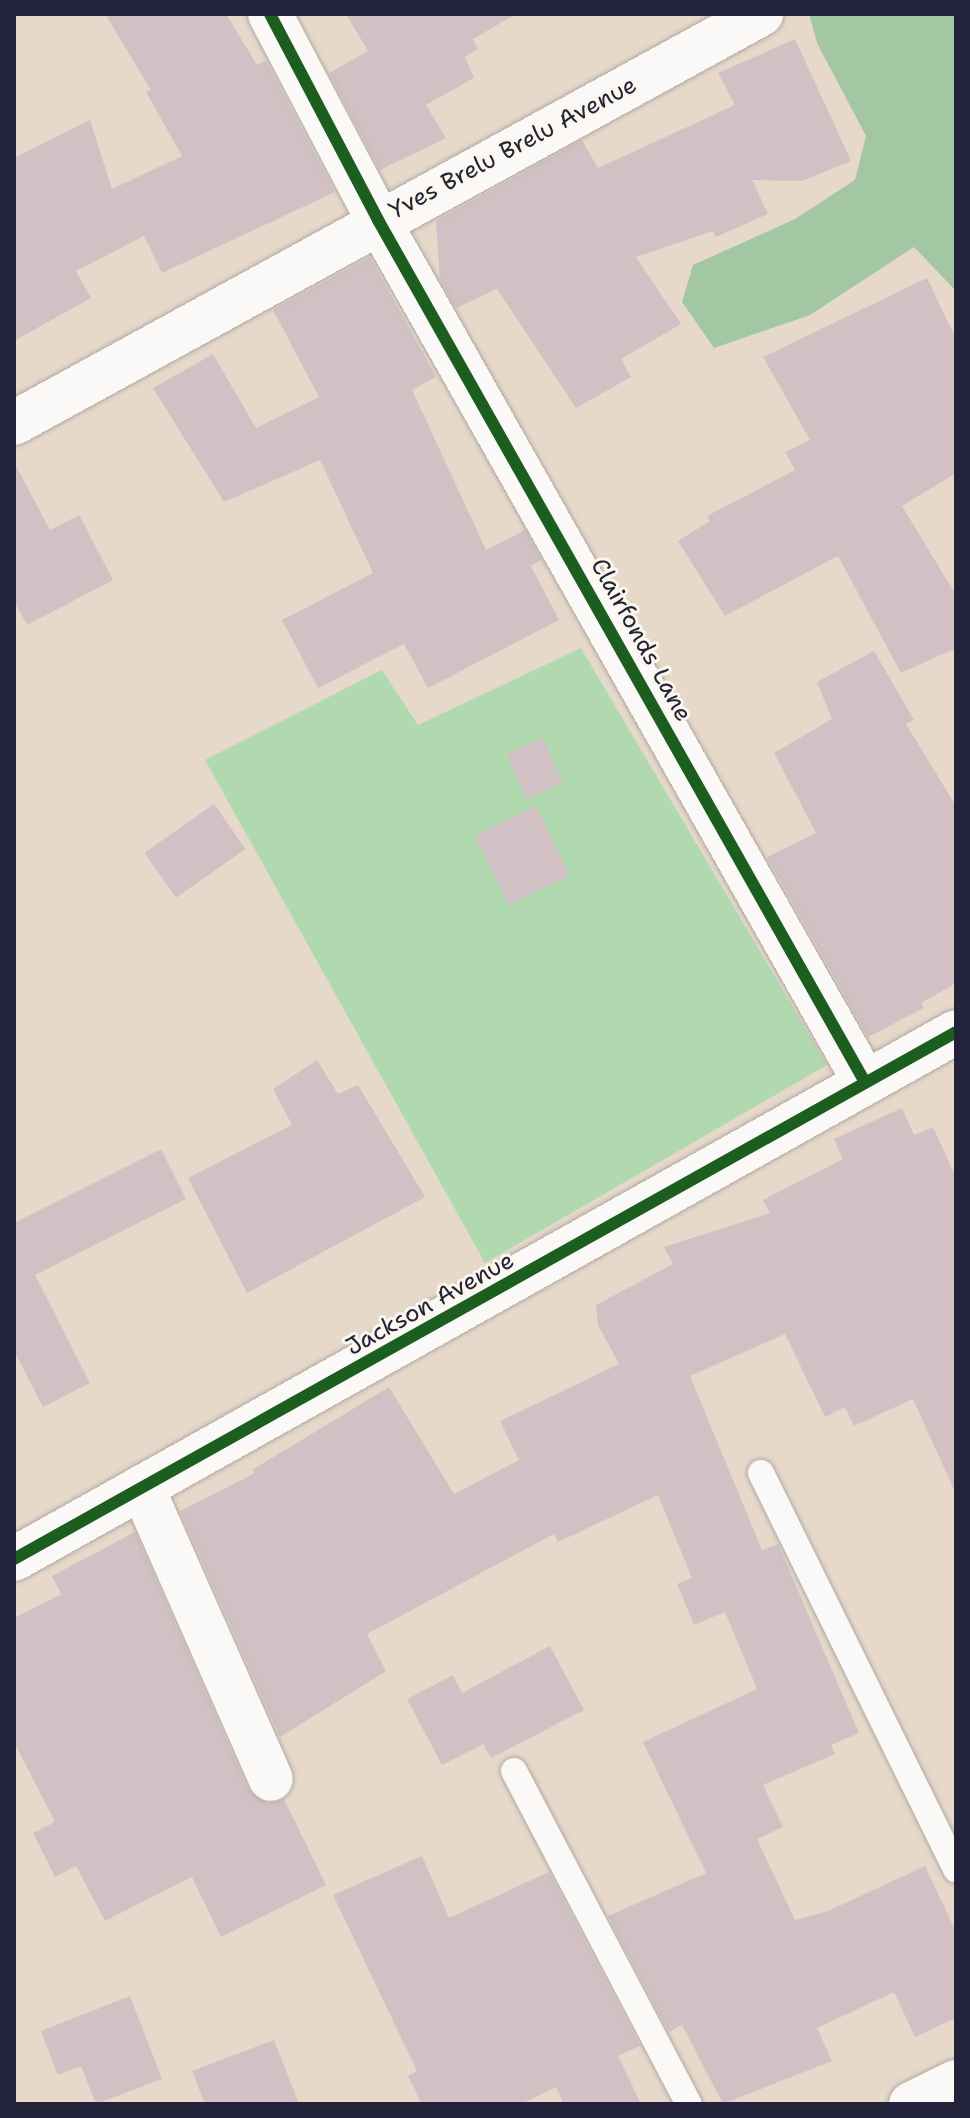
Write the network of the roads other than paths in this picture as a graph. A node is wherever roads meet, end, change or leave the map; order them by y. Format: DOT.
graph roads {
  1 [pos="270,14"];
  2 [pos="761,14"];
  3 [pos="378,220"];
  4 [pos="14,423"];
  5 [pos="956,1032"];
  6 [pos="865,1082"];
  7 [pos="761,1473"];
  8 [pos="142,1487"];
  9 [pos="14,1559"];
  10 [pos="514,1771"];
  11 [pos="271,1779"];
  12 [pos="956,1870"];
  13 [pos="956,2082"];
  14 [pos="689,2104"];
  15 [pos="911,2104"];
  1 -- 3 [label="street, Clairfonds Lane"];
  2 -- 3 [label="street, Yves Brelu Brelu Avenue"];
  3 -- 4 [label="street, Yves Brelu Brelu Avenue"];
  3 -- 6 [label="street, Clairfonds Lane"];
  5 -- 6 [label="street, Jackson Avenue"];
  6 -- 8 [label="street, Jackson Avenue"];
  7 -- 12 [label="lane"];
  8 -- 9 [label="street, Jackson Avenue"];
  8 -- 11 [label="street"];
  10 -- 14 [label="lane"];
  13 -- 15 [label="street"];
}
